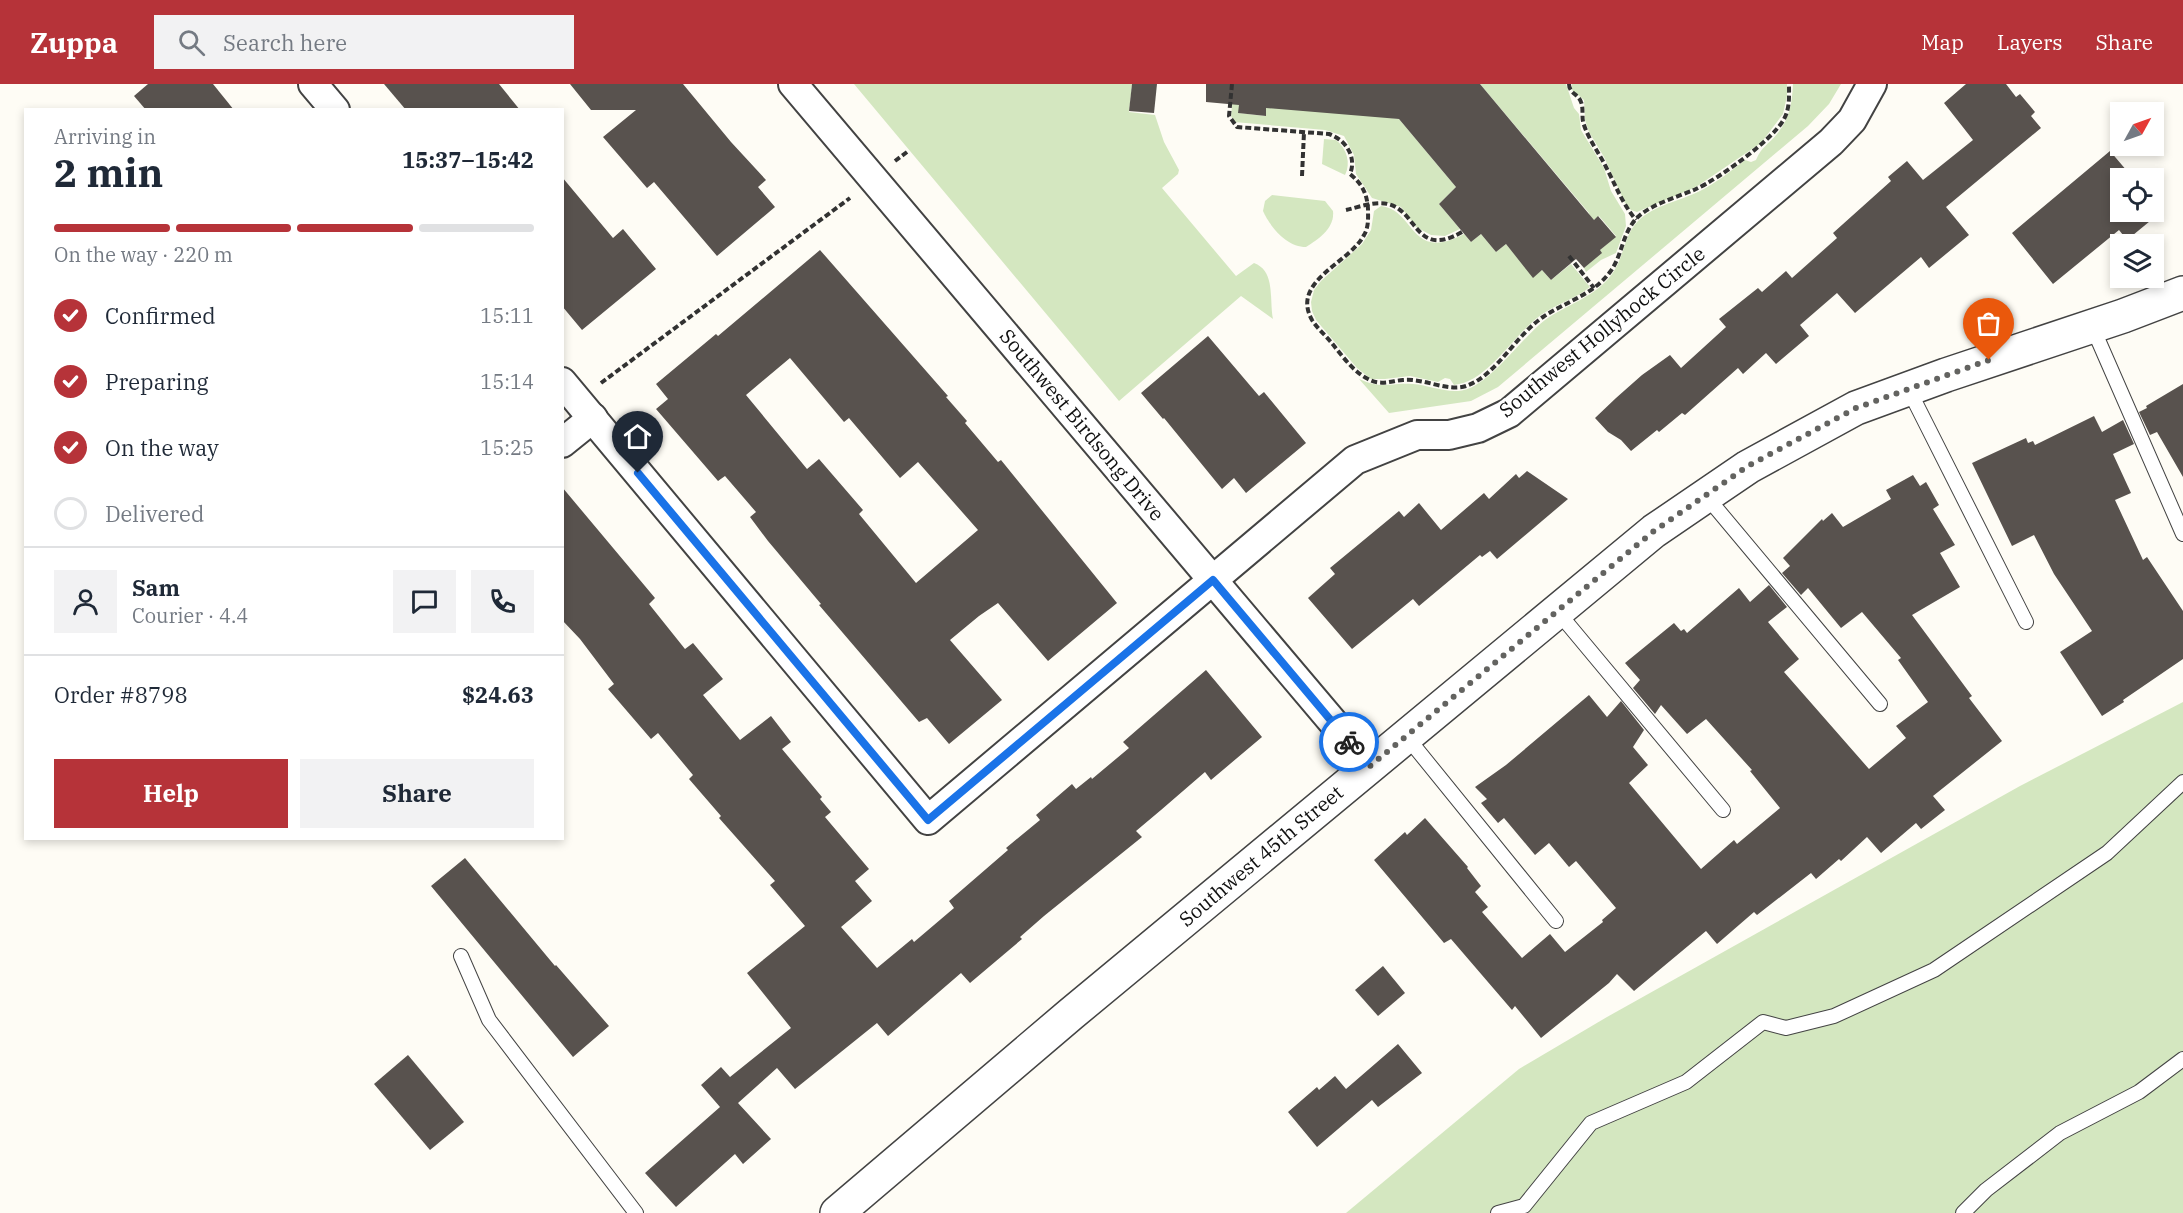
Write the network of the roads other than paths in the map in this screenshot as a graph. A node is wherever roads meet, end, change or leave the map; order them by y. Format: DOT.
graph roads {
  1 [pos="313,84"];
  2 [pos="793,84"];
  3 [pos="1872,84"];
  4 [pos="332,108"];
  5 [pos="2183,293"];
  6 [pos="2092,326"];
  7 [pos="1908,388"];
  8 [pos="578,401"];
  9 [pos="564,438"];
  10 [pos="1706,496"];
  11 [pos="2183,534"];
  12 [pos="1213,580"];
  13 [pos="1557,611"];
  14 [pos="2026,622"];
  15 [pos="1880,704"];
  16 [pos="1406,736"];
  17 [pos="1370,766"];
  18 [pos="2183,782"];
  19 [pos="1723,810"];
  20 [pos="1556,921"];
  21 [pos="461,956"];
  22 [pos="2183,1059"];
  23 [pos="636,1213"];
  24 [pos="837,1213"];
  25 [pos="1498,1213"];
  26 [pos="1963,1213"];
  1 -- 4 [label="street"];
  2 -- 12 [label="street, Southwest Birdsong Drive"];
  3 -- 12 [label="street, Southwest Hollyhock Circle"];
  5 -- 6 [label="street, Southwest 45th Street"];
  6 -- 7 [label="street, Southwest 45th Street"];
  6 -- 11 [label="lane"];
  7 -- 10 [label="street, Southwest 45th Street"];
  7 -- 14 [label="lane"];
  8 -- 9 [label="street"];
  8 -- 12 [label="street, Southwest Hollyhock Circle"];
  10 -- 13 [label="street, Southwest 45th Street"];
  10 -- 15 [label="lane"];
  12 -- 17 [label="street, Southwest Birdsong Drive"];
  13 -- 16 [label="street, Southwest 45th Street"];
  13 -- 19 [label="lane"];
  16 -- 17 [label="street, Southwest 45th Street"];
  16 -- 20 [label="lane"];
  17 -- 24 [label="street, Southwest 45th Street"];
  18 -- 25 [label="lane"];
  21 -- 23 [label="lane"];
  22 -- 26 [label="lane"];
}
